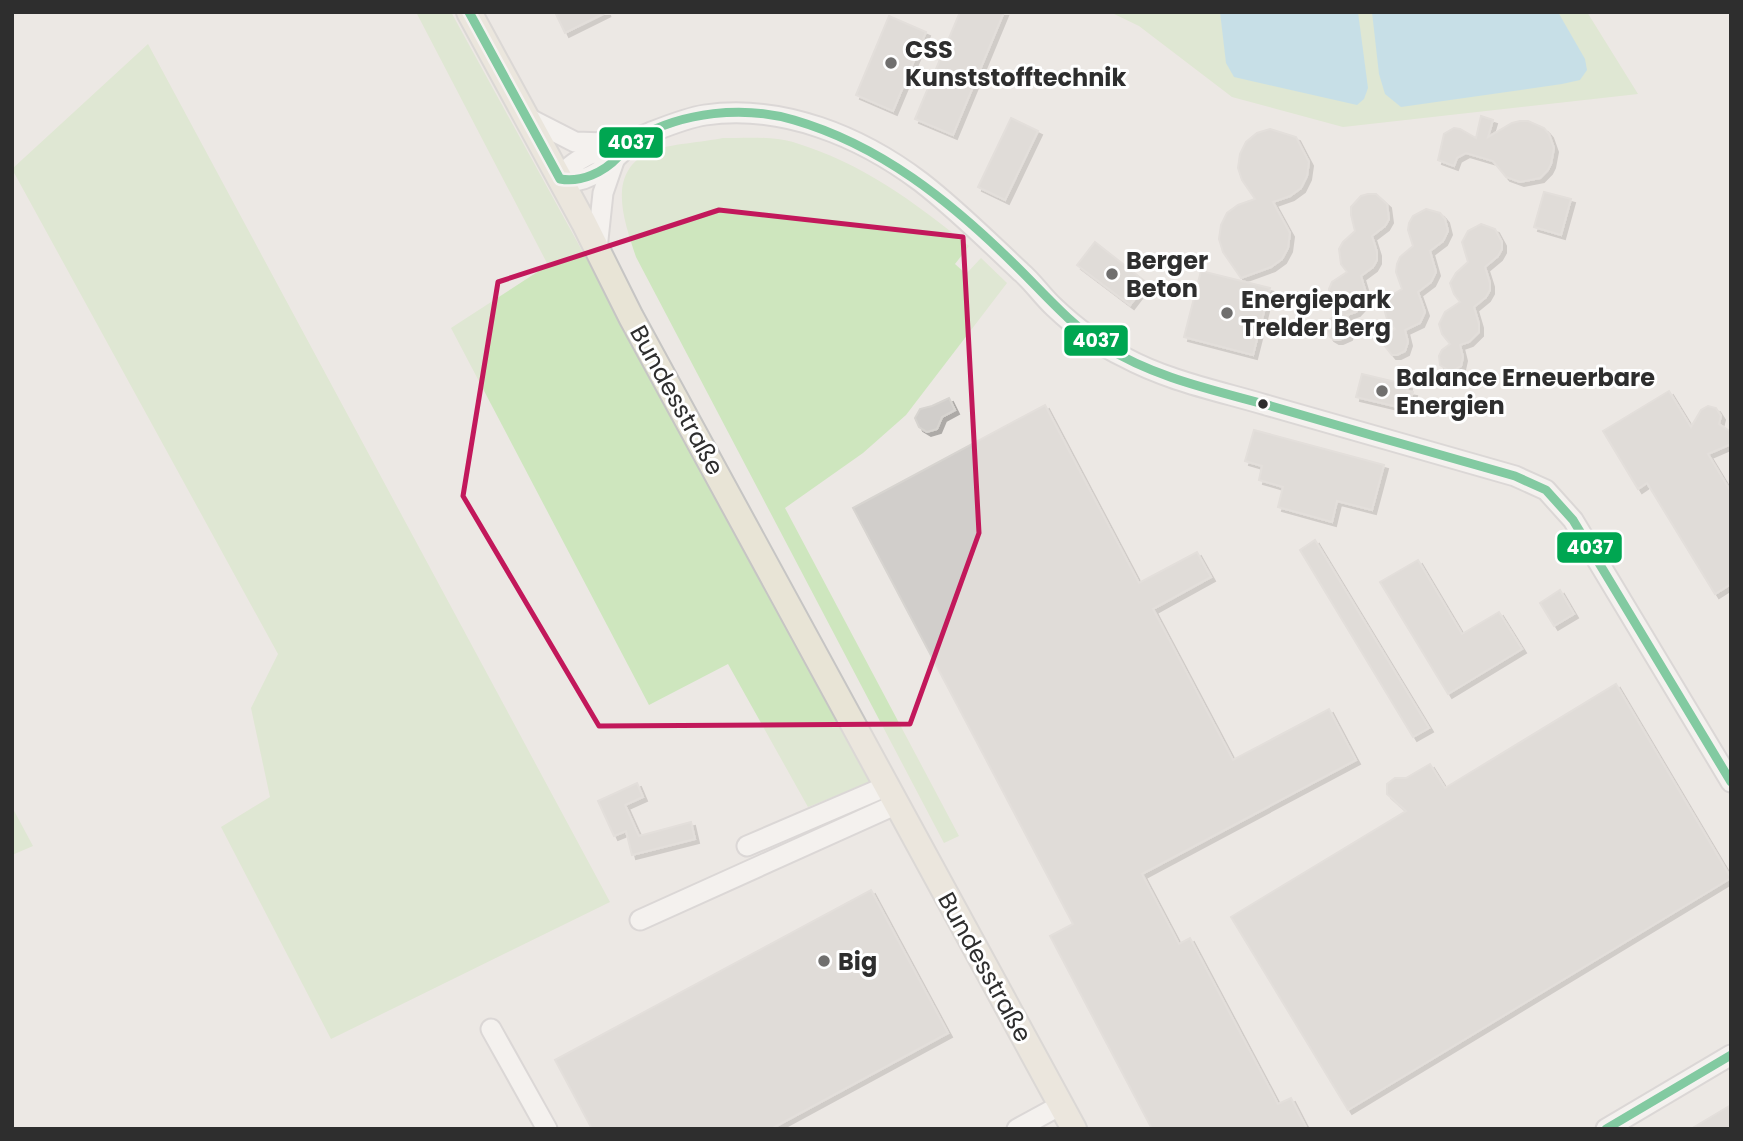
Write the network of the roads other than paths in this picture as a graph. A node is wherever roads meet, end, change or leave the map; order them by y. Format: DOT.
graph roads {
  1 [pos="469,12"];
  2 [pos="526,117"];
  3 [pos="635,139"];
  4 [pos="614,161"];
  5 [pos="560,179"];
  6 [pos="597,249"];
  7 [pos="1731,782"];
  8 [pos="892,795"];
  9 [pos="747,846"];
  10 [pos="640,920"];
  11 [pos="491,1029"];
  12 [pos="1731,1055"];
  13 [pos="1061,1105"];
  14 [pos="547,1129"];
  15 [pos="1017,1129"];
  16 [pos="1074,1129"];
  17 [pos="1606,1129"];
  1 -- 2 [label="main road, Bundesstraße"];
  2 -- 3 [label="street"];
  2 -- 5 [label="main road, Bundesstraße"];
  3 -- 4 [label="street"];
  3 -- 5 [label="street"];
  3 -- 7 [label="street"];
  4 -- 5 [label="street"];
  4 -- 6 [label="street"];
  5 -- 6 [label="main road, Bundesstraße"];
  6 -- 8 [label="main road, Bundesstraße"];
  8 -- 9 [label="street"];
  8 -- 10 [label="street"];
  8 -- 13 [label="main road, Bundesstraße"];
  11 -- 14 [label="street"];
  12 -- 17 [label="street"];
  13 -- 15 [label="street"];
  13 -- 16 [label="main road, Bundesstraße"];
}
